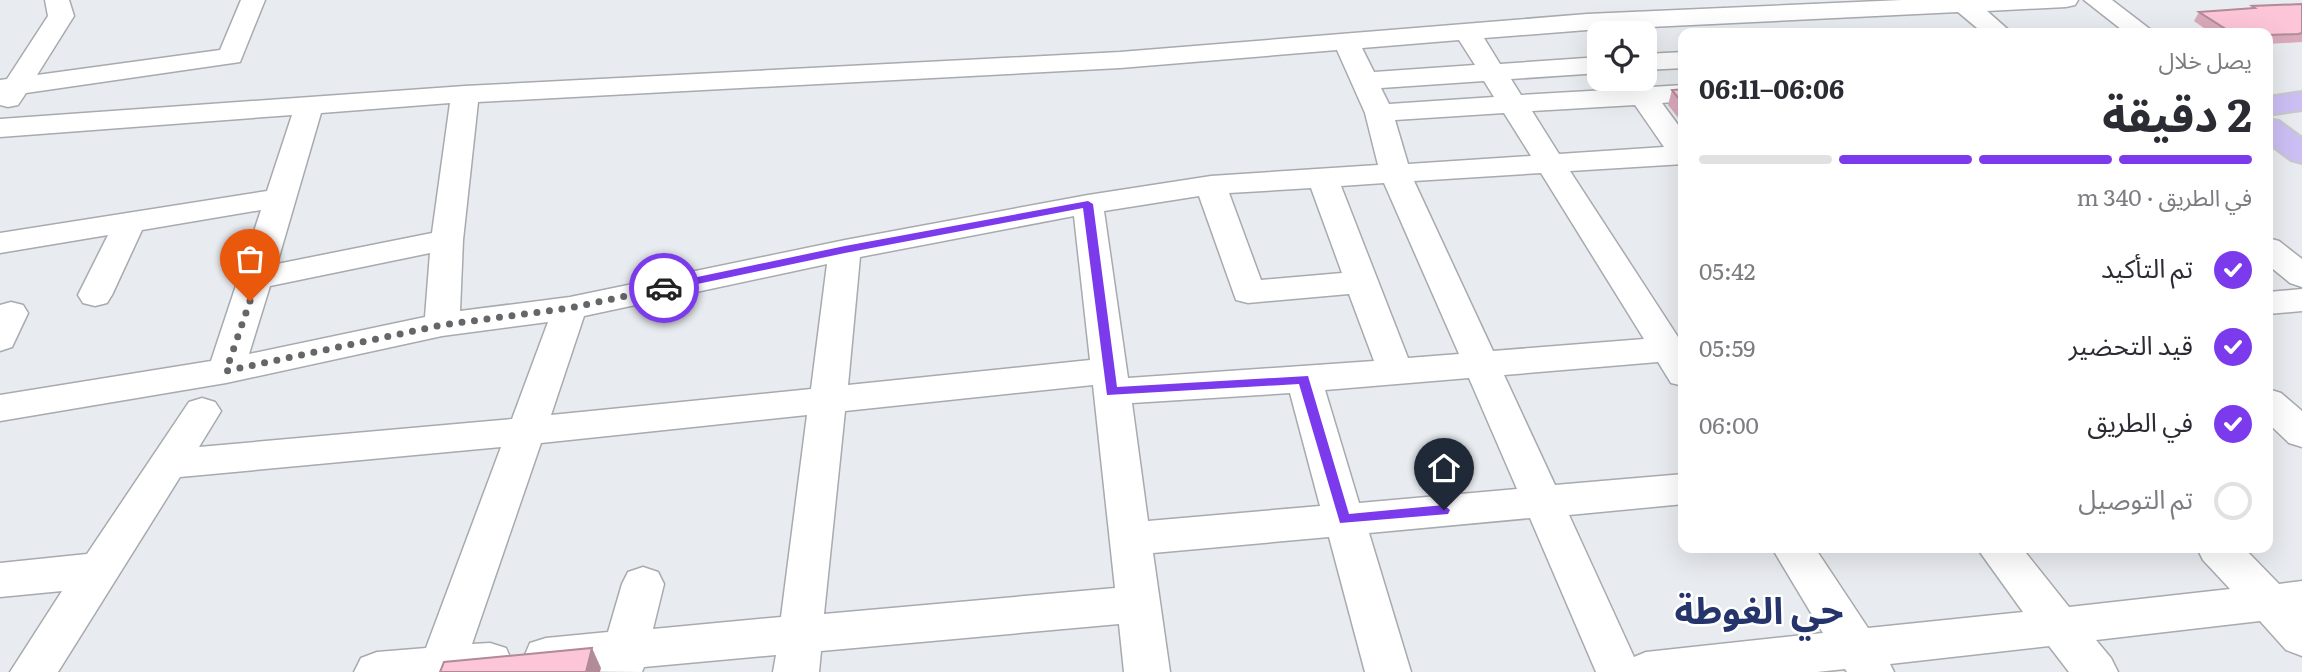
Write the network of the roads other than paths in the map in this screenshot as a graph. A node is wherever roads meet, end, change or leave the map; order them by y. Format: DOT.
graph roads {
  1 [pos="57,0"];
  2 [pos="253,0"];
  3 [pos="2066,0"];
  4 [pos="2096,0"];
  5 [pos="2125,0"];
  6 [pos="1964,5"];
  7 [pos="1840,11"];
  8 [pos="1728,25"];
  9 [pos="1657,28"];
  10 [pos="1859,28"];
  11 [pos="1993,28"];
  12 [pos="2135,28"];
  13 [pos="2162,28"];
  14 [pos="1587,31"];
  15 [pos="1467,32"];
  16 [pos="1346,41"];
  17 [pos="1678,60"];
  18 [pos="1657,61"];
  19 [pos="1587,66"];
  20 [pos="1493,72"];
  21 [pos="1363,81"];
  22 [pos="8,87"];
  23 [pos="1657,89"];
  24 [pos="1609,91"];
  25 [pos="1641,91"];
  26 [pos="1678,92"];
  27 [pos="465,94"];
  28 [pos="2302,101"];
  29 [pos="310,104"];
  30 [pos="1513,104"];
  31 [pos="2273,105"];
  32 [pos="2273,110"];
  33 [pos="0,111"];
  34 [pos="1379,113"];
  35 [pos="0,128"];
  36 [pos="2302,130"];
  37 [pos="2273,132"];
  38 [pos="1678,146"];
  39 [pos="2302,153"];
  40 [pos="1678,155"];
  41 [pos="1547,162"];
  42 [pos="1396,175"];
  43 [pos="1322,176"];
  44 [pos="1211,185"];
  45 [pos="279,198"];
  46 [pos="1088,204"];
  47 [pos="130,222"];
  48 [pos="447,240"];
  49 [pos="0,243"];
  50 [pos="845,250"];
  51 [pos="2273,252"];
  52 [pos="2302,276"];
  53 [pos="258,278"];
  54 [pos="1363,282"];
  55 [pos="95,295"];
  56 [pos="2302,300"];
  57 [pos="2273,303"];
  58 [pos="570,308"];
  59 [pos="442,325"];
  60 [pos="1678,357"];
  61 [pos="1481,363"];
  62 [pos="1395,370"];
  63 [pos="226,371"];
  64 [pos="1304,379"];
  65 [pos="1110,382"];
  66 [pos="827,401"];
  67 [pos="2273,407"];
  68 [pos="0,408"];
  69 [pos="202,411"];
  70 [pos="526,431"];
  71 [pos="2302,433"];
  72 [pos="2273,436"];
  73 [pos="167,464"];
  74 [pos="1678,490"];
  75 [pos="1543,502"];
  76 [pos="1344,519"];
  77 [pos="1130,539"];
  78 [pos="1796,553"];
  79 [pos="2002,553"];
  80 [pos="2224,553"];
  81 [pos="99,570"];
  82 [pos="0,580"];
  83 [pos="643,584"];
  84 [pos="2286,601"];
  85 [pos="1139,604"];
  86 [pos="2059,626"];
  87 [pos="2302,637"];
  88 [pos="799,653"];
  89 [pos="1863,660"];
  90 [pos="623,661"];
  91 [pos="441,669"];
  92 [pos="33,672"];
  93 [pos="377,672"];
  94 [pos="1147,672"];
  95 [pos="1388,672"];
  96 [pos="1619,672"];
  97 [pos="1646,672"];
  98 [pos="2095,672"];
  1 -- 22 [label="street"];
  2 -- 22 [label="street"];
  3 -- 6 [label="street"];
  4 -- 12 [label="street"];
  5 -- 13 [label="street"];
  6 -- 7 [label="street"];
  6 -- 11 [label="street"];
  7 -- 8 [label="street"];
  7 -- 10 [label="street"];
  8 -- 9 [label="street"];
  14 -- 15 [label="street"];
  15 -- 16 [label="street"];
  15 -- 20 [label="street"];
  16 -- 21 [label="street"];
  16 -- 27 [label="street"];
  17 -- 18 [label="street"];
  19 -- 20 [label="street"];
  20 -- 21 [label="street"];
  20 -- 30 [label="street"];
  21 -- 34 [label="street"];
  22 -- 33 [label="street"];
  23 -- 26 [label="street"];
  24 -- 30 [label="street"];
  25 -- 38 [label="street"];
  27 -- 29 [label="street"];
  27 -- 48 [label="street"];
  28 -- 31 [label="main road"];
  29 -- 35 [label="street"];
  29 -- 45 [label="street"];
  30 -- 34 [label="street"];
  30 -- 41 [label="street"];
  32 -- 36 [label="main road"];
  34 -- 42 [label="street"];
  37 -- 39 [label="main road"];
  40 -- 41 [label="street"];
  41 -- 42 [label="street"];
  41 -- 60 [label="street"];
  42 -- 43 [label="street"];
  42 -- 61 [label="street"];
  43 -- 44 [label="street"];
  43 -- 54 [label="street"];
  44 -- 46 [label="street"];
  44 -- 54 [label="street"];
  45 -- 47 [label="street"];
  45 -- 53 [label="street"];
  46 -- 50 [label="street"];
  46 -- 65 [label="street"];
  47 -- 49 [label="street"];
  47 -- 55 [label="street"];
  48 -- 53 [label="street"];
  48 -- 59 [label="street"];
  50 -- 58 [label="street"];
  50 -- 66 [label="street"];
  51 -- 52 [label="street"];
  53 -- 63 [label="street"];
  54 -- 62 [label="street"];
  56 -- 57 [label="street"];
  58 -- 59 [label="street"];
  58 -- 70 [label="street"];
  59 -- 63 [label="street"];
  60 -- 61 [label="street"];
  61 -- 62 [label="street"];
  61 -- 75 [label="street"];
  62 -- 64 [label="street"];
  63 -- 68 [label="street"];
  64 -- 65 [label="street"];
  64 -- 76 [label="street"];
  65 -- 66 [label="street"];
  65 -- 77 [label="street"];
  66 -- 70 [label="street"];
  66 -- 88 [label="street"];
  67 -- 71 [label="street"];
  69 -- 73 [label="street"];
  70 -- 73 [label="street"];
  70 -- 91 [label="street"];
  71 -- 72 [label="street"];
  73 -- 81 [label="street"];
  74 -- 75 [label="street"];
  75 -- 76 [label="street"];
  75 -- 96 [label="street"];
  76 -- 77 [label="street"];
  76 -- 95 [label="street"];
  77 -- 85 [label="street"];
  78 -- 89 [label="street"];
  79 -- 86 [label="street"];
  80 -- 84 [label="street"];
  81 -- 82 [label="street"];
  81 -- 92 [label="street"];
  83 -- 90 [label="street"];
  84 -- 86 [label="street"];
  84 -- 87 [label="street"];
  85 -- 88 [label="street"];
  85 -- 94 [label="street"];
  86 -- 89 [label="street"];
  86 -- 98 [label="street"];
  88 -- 90 [label="street"];
  89 -- 97 [label="street"];
  90 -- 91 [label="street"];
  91 -- 93 [label="street"];
}
